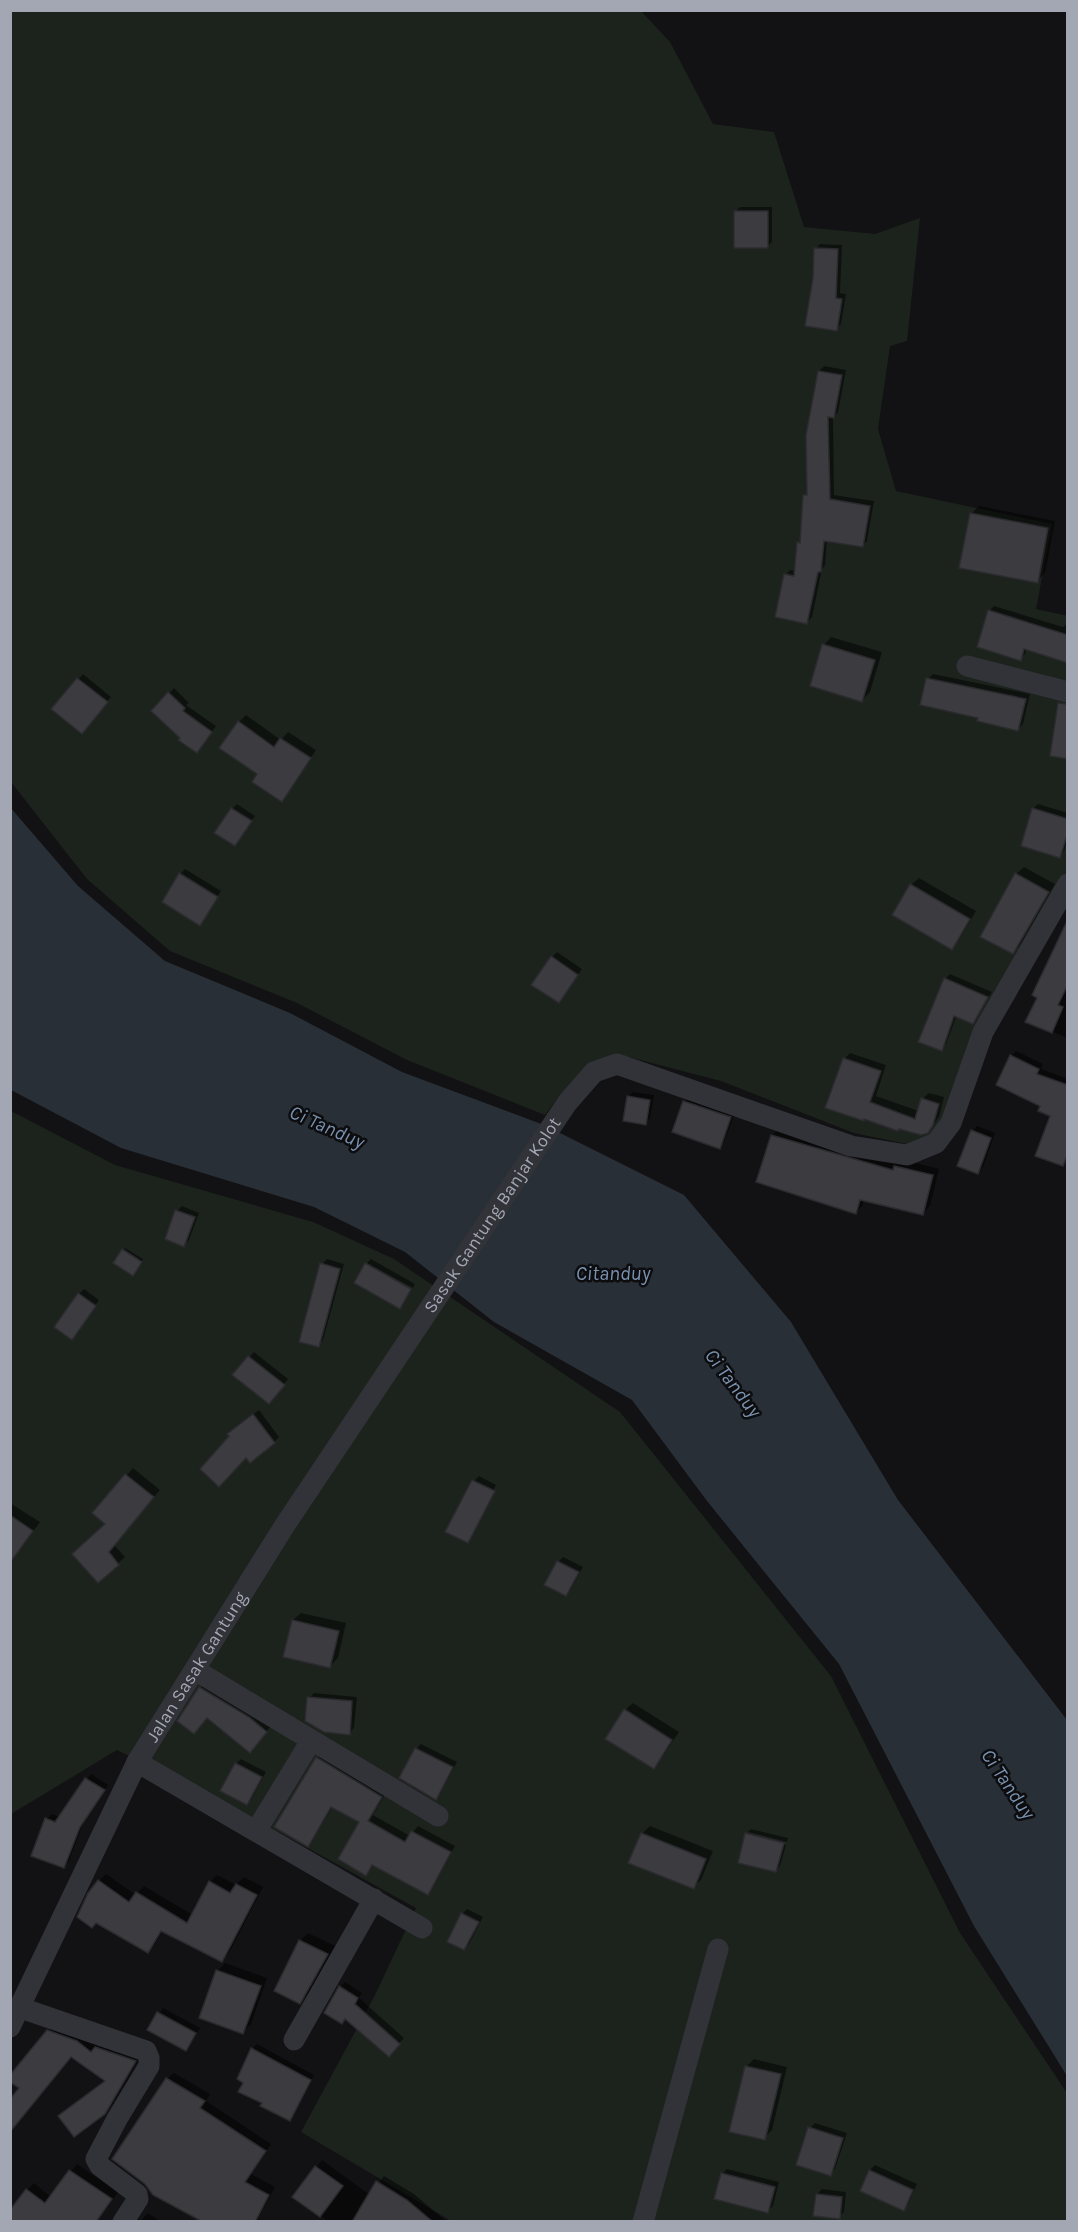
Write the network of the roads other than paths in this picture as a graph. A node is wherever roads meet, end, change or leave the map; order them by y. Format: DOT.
graph roads {
  1 [pos="967,666"];
  2 [pos="1068,692"];
  3 [pos="1068,884"];
  4 [pos="418,1327"];
  5 [pos="195,1670"];
  6 [pos="310,1741"];
  7 [pos="137,1762"];
  8 [pos="438,1816"];
  9 [pos="256,1831"];
  10 [pos="374,1899"];
  11 [pos="422,1928"];
  12 [pos="718,1949"];
  13 [pos="21,2008"];
  14 [pos="10,2027"];
  15 [pos="294,2040"];
  16 [pos="123,2222"];
  17 [pos="643,2222"];
  1 -- 2 [label="street"];
  3 -- 4 [label="street, Sasak Gantung Banjar Kolot"];
  4 -- 5 [label="street, Jalan Sasak Gantung"];
  5 -- 6 [label="street"];
  5 -- 7 [label="street, Jalan Sasak Gantung"];
  6 -- 8 [label="street"];
  6 -- 9 [label="street"];
  7 -- 9 [label="street"];
  7 -- 13 [label="street, Jalan Sasak Gantung"];
  9 -- 10 [label="street"];
  10 -- 11 [label="street"];
  10 -- 15 [label="street"];
  12 -- 17 [label="street"];
  13 -- 14 [label="street, Jalan Sasak Gantung"];
  13 -- 16 [label="street"];
}
